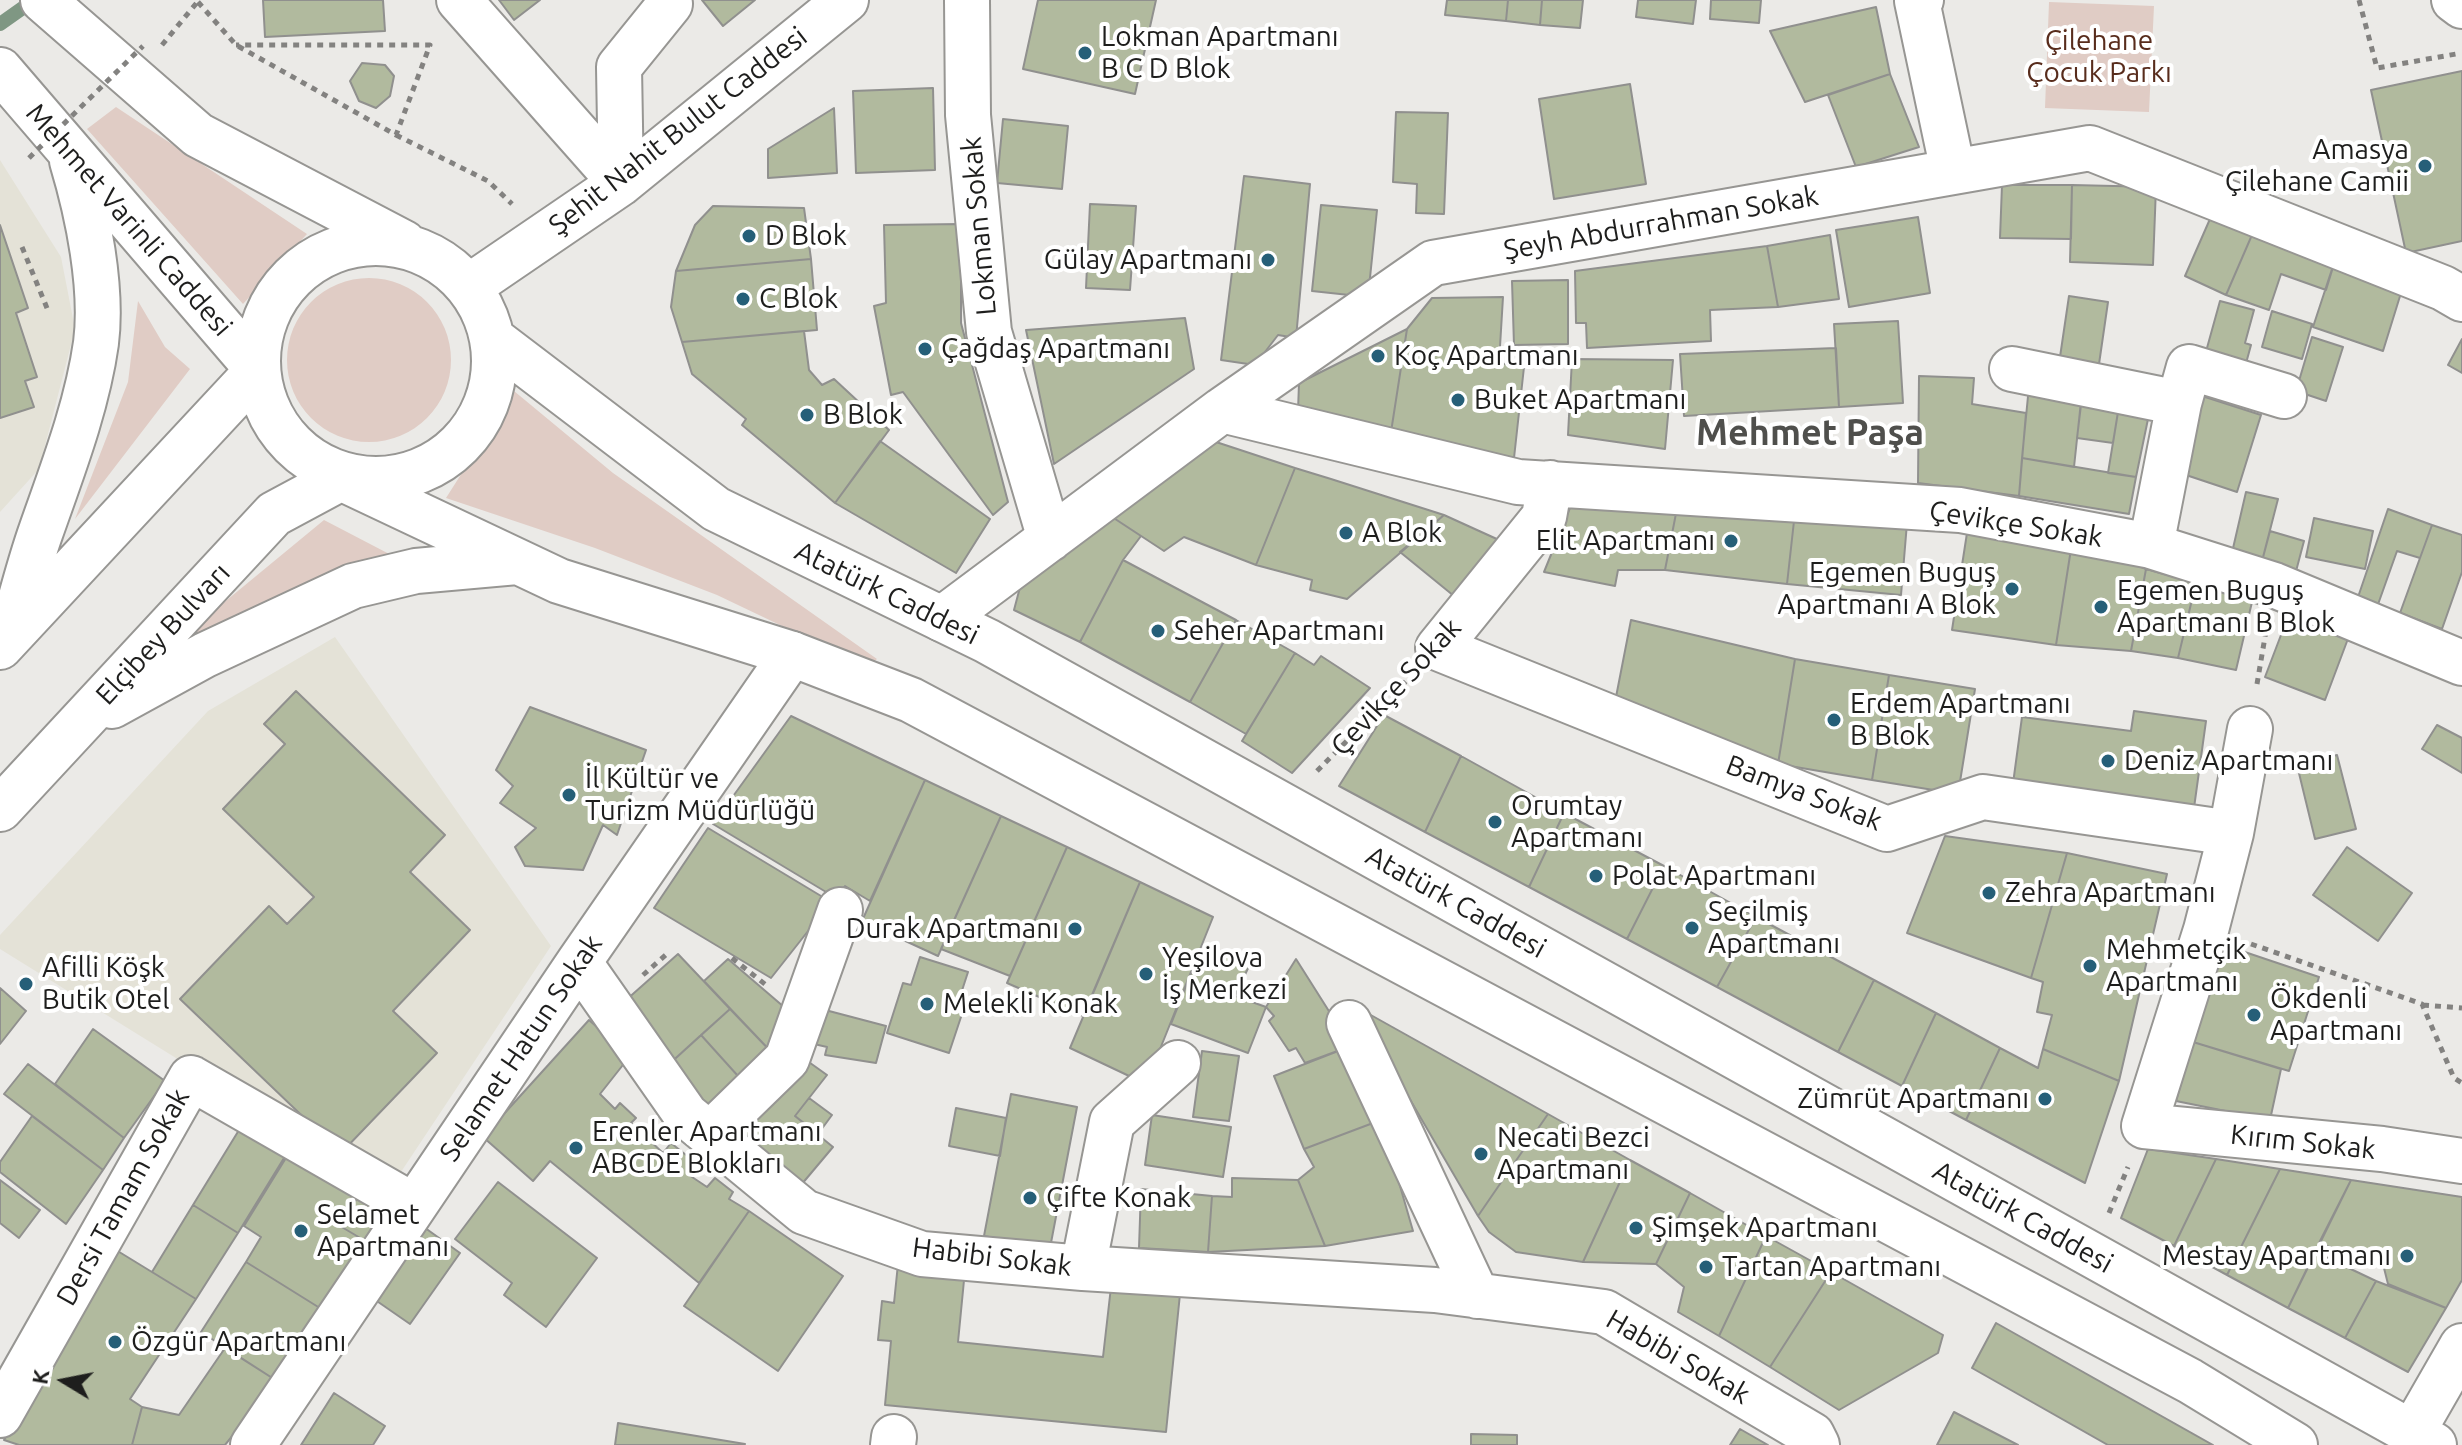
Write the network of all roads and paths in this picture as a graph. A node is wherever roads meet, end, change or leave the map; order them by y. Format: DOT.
graph roads {
  1 [pos="459,0"];
  2 [pos="846,0"];
  3 [pos="967,0"];
  4 [pos="1921,0"];
  5 [pos="2359,0"];
  6 [pos="2454,0"];
  7 [pos="198,1"];
  8 [pos="670,4"];
  9 [pos="2462,6"];
  10 [pos="53,9"];
  11 [pos="236,45"];
  12 [pos="2462,53"];
  13 [pos="139,63"];
  14 [pos="0,70"];
  15 [pos="396,135"];
  16 [pos="49,155"];
  17 [pos="1938,174"];
  18 [pos="621,183"];
  19 [pos="544,235"];
  20 [pos="409,246"];
  21 [pos="470,286"];
  22 [pos="2462,299"];
  23 [pos="494,340"];
  24 [pos="2012,369"];
  25 [pos="258,370"];
  26 [pos="2284,396"];
  27 [pos="2179,403"];
  28 [pos="1222,410"];
  29 [pos="341,478"];
  30 [pos="1550,483"];
  31 [pos="1050,539"];
  32 [pos="2151,546"];
  33 [pos="517,562"];
  34 [pos="2274,585"];
  35 [pos="942,619"];
  36 [pos="5,641"];
  37 [pos="1438,648"];
  38 [pos="792,654"];
  39 [pos="2462,663"];
  40 [pos="81,722"];
  41 [pos="2250,729"];
  42 [pos="1283,805"];
  43 [pos="0,809"];
  44 [pos="2231,833"];
  45 [pos="840,910"];
  46 [pos="2206,930"];
  47 [pos="579,962"];
  48 [pos="2422,1004"];
  49 [pos="2462,1008"];
  50 [pos="1349,1023"];
  51 [pos="1178,1063"];
  52 [pos="2462,1083"];
  53 [pos="2144,1126"];
  54 [pos="710,1134"];
  55 [pos="2462,1161"];
  56 [pos="414,1206"];
  57 [pos="2092,1255"];
  58 [pos="1083,1268"];
  59 [pos="1477,1296"];
  60 [pos="2462,1346"];
  61 [pos="0,1415"];
  62 [pos="2423,1439"];
  63 [pos="253,1445"];
  64 [pos="1817,1445"];
  65 [pos="2295,1445"];
  1 -- 18 [label="street"];
  2 -- 18 [label="street, Şehit Nahit Bulut Caddesi"];
  3 -- 31 [label="street, Lokman Sokak"];
  4 -- 17 [label="street"];
  5 -- 12 [label="path"];
  6 -- 9 [label="street"];
  7 -- 11 [label="path"];
  7 -- 13 [label="path"];
  8 -- 18 [label="street"];
  10 -- 13 [label="street"];
  11 -- 15 [label="path"];
  11 -- 15 [label="path"];
  13 -- 16 [label="path, bridge"];
  13 -- 20 [label="street"];
  14 -- 16 [label="street, Mehmet Varinli Caddesi"];
  15 -- 19 [label="path"];
  16 -- 25 [label="street, Mehmet Varinli Caddesi"];
  16 -- 36 [label="street"];
  17 -- 22 [label="street, Şeyh Abdurrahman Sokak"];
  17 -- 28 [label="street, Şeyh Abdurrahman Sokak"];
  18 -- 19 [label="street, Şehit Nahit Bulut Caddesi"];
  19 -- 21 [label="street, Şehit Nahit Bulut Caddesi"];
  20 -- 21 [label="street"];
  20 -- 25 [label="street"];
  21 -- 23 [label="street"];
  23 -- 29 [label="street"];
  23 -- 35 [label="street, Atatürk Caddesi"];
  24 -- 27 [label="street"];
  25 -- 29 [label="street"];
  25 -- 36 [label="street"];
  26 -- 27 [label="street"];
  27 -- 32 [label="street"];
  28 -- 30 [label="street, Çevikçe Sokak"];
  28 -- 31 [label="street, Şeyh Abdurrahman Sokak"];
  29 -- 33 [label="street"];
  29 -- 40 [label="street, Elçibey Bulvarı"];
  30 -- 32 [label="street, Çevikçe Sokak"];
  30 -- 37 [label="street, Çevikçe Sokak"];
  31 -- 35 [label="street, Şeyh Abdurrahman Sokak"];
  32 -- 34 [label="street, Çevikçe Sokak"];
  33 -- 38 [label="street"];
  33 -- 40 [label="street"];
  34 -- 39 [label="street, Çevikçe Sokak"];
  34 -- 41 [label="path"];
  35 -- 42 [label="street, Atatürk Caddesi"];
  37 -- 42 [label="path, Çevikçe Sokak"];
  37 -- 44 [label="street, Bamya Sokak"];
  38 -- 47 [label="street, Selamet Hatun Sokak"];
  38 -- 65 [label="street"];
  40 -- 43 [label="street, Elçibey Bulvarı"];
  41 -- 44 [label="street"];
  42 -- 57 [label="street, Atatürk Caddesi"];
  44 -- 46 [label="street"];
  45 -- 54 [label="street"];
  46 -- 48 [label="path"];
  46 -- 53 [label="street"];
  47 -- 54 [label="street, Habibi Sokak"];
  47 -- 56 [label="street, Selamet Hatun Sokak"];
  48 -- 49 [label="path"];
  48 -- 52 [label="path"];
  50 -- 59 [label="street"];
  51 -- 58 [label="street"];
  53 -- 55 [label="street, Kırım Sokak"];
  53 -- 57 [label="path"];
  54 -- 58 [label="street, Habibi Sokak"];
  56 -- 61 [label="street, Dersi Tamam Sokak"];
  56 -- 63 [label="street, Selamet Hatun Sokak"];
  57 -- 62 [label="street, Atatürk Caddesi"];
  58 -- 59 [label="street, Habibi Sokak"];
  59 -- 64 [label="street, Habibi Sokak"];
  60 -- 62 [label="street"];
}
